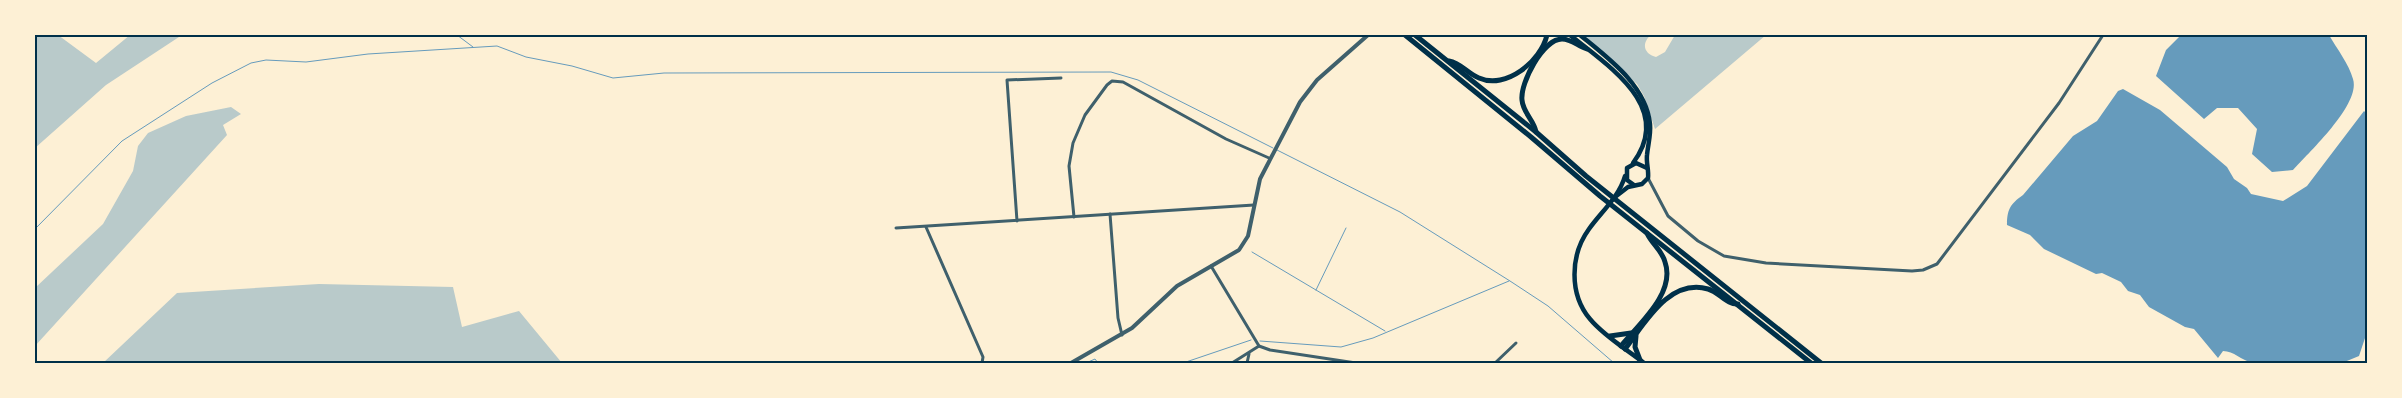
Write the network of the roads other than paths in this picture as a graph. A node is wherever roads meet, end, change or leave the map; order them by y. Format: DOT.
graph roads {
  1 [pos="1368,35"];
  2 [pos="1405,35"];
  3 [pos="1415,35"];
  4 [pos="1547,35"];
  5 [pos="1570,35"];
  6 [pos="1580,35"];
  7 [pos="2103,35"];
  8 [pos="1587,49"];
  9 [pos="1448,61"];
  10 [pos="1061,78"];
  11 [pos="1536,132"];
  12 [pos="1270,156"];
  13 [pos="1633,163"];
  14 [pos="1647,168"];
  15 [pos="1625,176"];
  16 [pos="1648,178"];
  17 [pos="1634,185"];
  18 [pos="1615,197"];
  19 [pos="1254,205"];
  20 [pos="1110,214"];
  21 [pos="1074,217"];
  22 [pos="1017,221"];
  23 [pos="926,227"];
  24 [pos="896,228"];
  25 [pos="1646,232"];
  26 [pos="1211,266"];
  27 [pos="1738,304"];
  28 [pos="1634,334"];
  29 [pos="1122,335"];
  30 [pos="1610,336"];
  31 [pos="1516,343"];
  32 [pos="1259,346"];
  33 [pos="1623,347"];
  34 [pos="1249,354"];
  35 [pos="1642,361"];
  36 [pos="982,363"];
  37 [pos="1071,363"];
  38 [pos="1232,363"];
  39 [pos="1246,363"];
  40 [pos="1356,363"];
  41 [pos="1495,363"];
  42 [pos="1811,363"];
  43 [pos="1821,363"];
  1 -- 12 [label="street"];
  2 -- 25 [label="highway"];
  3 -- 9 [label="highway"];
  4 -- 9 [label="highway"];
  5 -- 8 [label="main road"];
  6 -- 14 [label="main road"];
  7 -- 16 [label="street"];
  8 -- 11 [label="highway"];
  8 -- 13 [label="main road"];
  9 -- 11 [label="highway"];
  10 -- 22 [label="street"];
  11 -- 43 [label="highway"];
  12 -- 19 [label="street"];
  12 -- 21 [label="street"];
  13 -- 14 [label="main road"];
  13 -- 15 [label="main road"];
  14 -- 16 [label="main road"];
  15 -- 17 [label="main road"];
  15 -- 18 [label="main road"];
  16 -- 17 [label="main road"];
  17 -- 18 [label="main road"];
  18 -- 30 [label="main road"];
  19 -- 20 [label="street"];
  19 -- 26 [label="street"];
  20 -- 21 [label="street"];
  20 -- 29 [label="street"];
  21 -- 22 [label="street"];
  22 -- 23 [label="street"];
  23 -- 24 [label="street"];
  23 -- 36 [label="street"];
  25 -- 27 [label="highway"];
  25 -- 28 [label="highway"];
  26 -- 29 [label="street"];
  26 -- 32 [label="street"];
  27 -- 28 [label="highway"];
  27 -- 42 [label="highway"];
  28 -- 30 [label="highway"];
  28 -- 33 [label="highway"];
  28 -- 35 [label="highway"];
  29 -- 37 [label="street"];
  30 -- 33 [label="main road"];
  31 -- 41 [label="street"];
  32 -- 34 [label="street"];
  32 -- 40 [label="street"];
  33 -- 35 [label="main road"];
  34 -- 38 [label="street"];
  34 -- 39 [label="street"];
}
